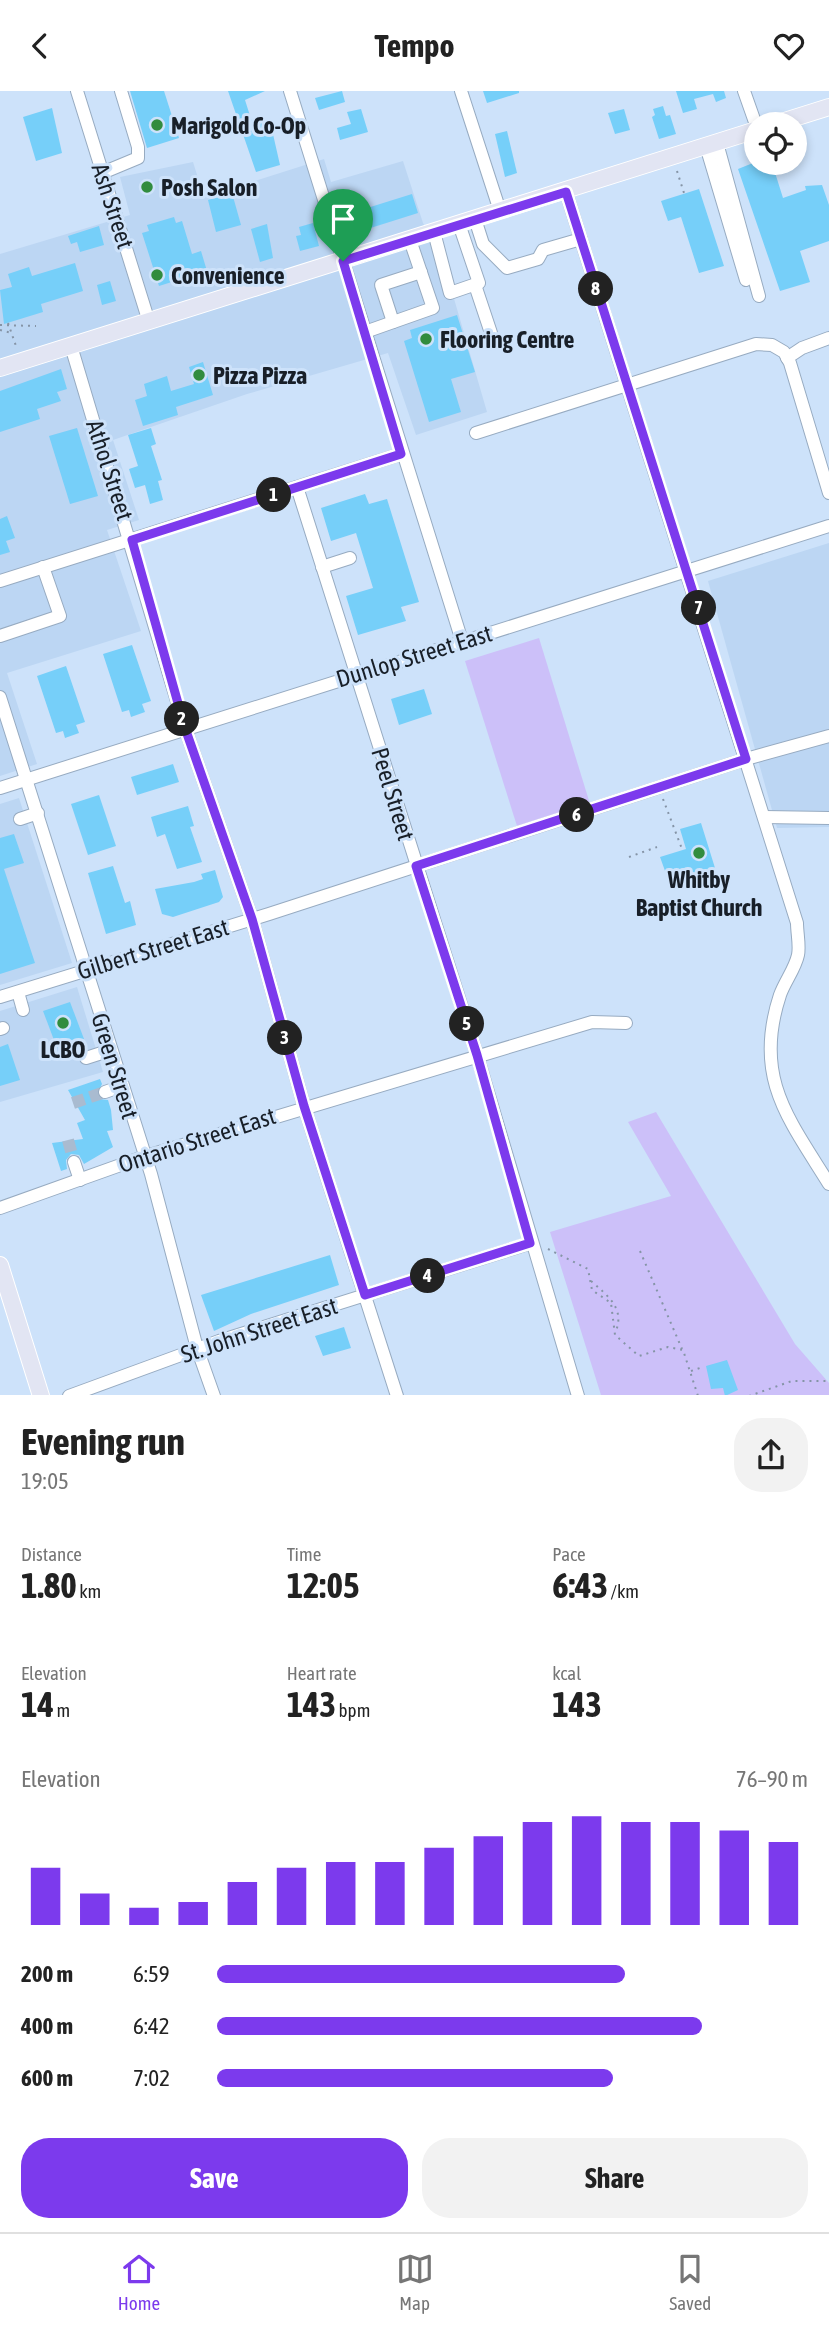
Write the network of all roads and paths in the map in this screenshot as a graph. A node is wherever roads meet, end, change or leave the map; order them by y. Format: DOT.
graph roads {
  1 [pos="76,91"];
  2 [pos="121,91"];
  3 [pos="289,91"];
  4 [pos="461,91"];
  5 [pos="744,91"];
  6 [pos="829,107"];
  7 [pos="751,112"];
  8 [pos="807,114"];
  9 [pos="744,133"];
  10 [pos="711,145"];
  11 [pos="677,171"];
  12 [pos="102,173"];
  13 [pos="566,192"];
  14 [pos="684,193"];
  15 [pos="500,211"];
  16 [pos="475,219"];
  17 [pos="459,224"];
  18 [pos="434,232"];
  19 [pos="581,239"];
  20 [pos="410,240"];
  21 [pos="343,261"];
  22 [pos="421,272"];
  23 [pos="475,285"];
  24 [pos="748,286"];
  25 [pos="759,296"];
  26 [pos="149,322"];
  27 [pos="393,322"];
  28 [pos="8,323"];
  29 [pos="0,325"];
  30 [pos="36,326"];
  31 [pos="10,328"];
  32 [pos="0,330"];
  33 [pos="365,332"];
  34 [pos="12,333"];
  35 [pos="491,333"];
  36 [pos="829,338"];
  37 [pos="16,346"];
  38 [pos="71,346"];
  39 [pos="787,358"];
  40 [pos="0,368"];
  41 [pos="626,384"];
  42 [pos="475,433"];
  43 [pos="401,454"];
  44 [pos="297,487"];
  45 [pos="829,493"];
  46 [pos="829,526"];
  47 [pos="132,540"];
  48 [pos="351,558"];
  49 [pos="322,567"];
  50 [pos="43,568"];
  51 [pos="687,571"];
  52 [pos="0,581"];
  53 [pos="0,636"];
  54 [pos="463,641"];
  55 [pos="356,675"];
  56 [pos="0,697"];
  57 [pos="4,721"];
  58 [pos="185,728"];
  59 [pos="829,736"];
  60 [pos="746,759"];
  61 [pos="26,778"];
  62 [pos="0,788"];
  63 [pos="659,788"];
  64 [pos="38,813"];
  65 [pos="764,817"];
  66 [pos="829,818"];
  67 [pos="20,819"];
  68 [pos="657,847"];
  69 [pos="682,849"];
  70 [pos="629,857"];
  71 [pos="416,866"];
  72 [pos="252,919"];
  73 [pos="85,969"];
  74 [pos="18,992"];
  75 [pos="0,997"];
  76 [pos="23,1010"];
  77 [pos="626,1023"];
  78 [pos="111,1050"];
  79 [pos="477,1055"];
  80 [pos="86,1058"];
  81 [pos="122,1086"];
  82 [pos="105,1092"];
  83 [pos="304,1106"];
  84 [pos="143,1157"];
  85 [pos="74,1162"];
  86 [pos="80,1179"];
  87 [pos="829,1184"];
  88 [pos="0,1208"];
  89 [pos="530,1243"];
  90 [pos="639,1251"];
  91 [pos="0,1265"];
  92 [pos="590,1280"];
  93 [pos="365,1295"];
  94 [pos="615,1335"];
  95 [pos="197,1348"];
  96 [pos="683,1350"];
  97 [pos="704,1367"];
  98 [pos="690,1371"];
  99 [pos="829,1381"];
  100 [pos="41,1395"];
  101 [pos="69,1395"];
  102 [pos="214,1395"];
  103 [pos="397,1395"];
  104 [pos="578,1395"];
  105 [pos="698,1395"];
  106 [pos="749,1395"];
  1 -- 12 [label="street, Ash Street"];
  2 -- 12 [label="street"];
  3 -- 21 [label="street"];
  4 -- 15 [label="street"];
  5 -- 7 [label="street"];
  6 -- 8 [label="main road"];
  9 -- 10 [label="main road"];
  10 -- 13 [label="main road"];
  10 -- 24 [label="street"];
  10 -- 25 [label="street"];
  11 -- 14 [label="path"];
  12 -- 26 [label="street, Ash Street"];
  13 -- 15 [label="main road"];
  13 -- 19 [label="street"];
  15 -- 16 [label="main road"];
  16 -- 17 [label="main road"];
  16 -- 19 [label="street"];
  17 -- 18 [label="main road"];
  17 -- 23 [label="street"];
  18 -- 20 [label="main road"];
  18 -- 23 [label="street"];
  19 -- 41 [label="street"];
  20 -- 21 [label="main road"];
  20 -- 22 [label="street"];
  21 -- 26 [label="main road"];
  21 -- 33 [label="street"];
  22 -- 27 [label="street"];
  22 -- 27 [label="street"];
  23 -- 35 [label="street"];
  26 -- 38 [label="main road"];
  27 -- 33 [label="street"];
  28 -- 31 [label="path"];
  29 -- 31 [label="path"];
  30 -- 31 [label="path"];
  31 -- 34 [label="path"];
  32 -- 34 [label="path"];
  33 -- 43 [label="street"];
  34 -- 37 [label="path"];
  36 -- 39 [label="street"];
  38 -- 40 [label="main road"];
  38 -- 47 [label="street, Athol Street"];
  39 -- 41 [label="street"];
  39 -- 45 [label="street"];
  41 -- 42 [label="street"];
  41 -- 51 [label="street"];
  43 -- 44 [label="street"];
  43 -- 54 [label="street"];
  44 -- 47 [label="street"];
  44 -- 49 [label="street, Peel Street"];
  46 -- 51 [label="street, Dunlop Street East"];
  47 -- 50 [label="street"];
  47 -- 58 [label="street, Athol Street"];
  48 -- 49 [label="street"];
  49 -- 55 [label="street, Peel Street"];
  50 -- 52 [label="street"];
  50 -- 53 [label="street"];
  51 -- 54 [label="street, Dunlop Street East"];
  51 -- 60 [label="street"];
  54 -- 55 [label="street, Dunlop Street East"];
  55 -- 58 [label="street, Dunlop Street East"];
  55 -- 71 [label="street, Peel Street"];
  56 -- 57 [label="street, Green Street"];
  57 -- 61 [label="street, Green Street"];
  58 -- 61 [label="street, Dunlop Street East"];
  58 -- 72 [label="street, Athol Street"];
  59 -- 60 [label="street, Gilbert Street East"];
  60 -- 63 [label="street, Gilbert Street East"];
  60 -- 65 [label="street"];
  61 -- 62 [label="street, Dunlop Street East"];
  61 -- 64 [label="street, Green Street"];
  63 -- 69 [label="path"];
  63 -- 71 [label="street, Gilbert Street East"];
  64 -- 67 [label="street"];
  64 -- 73 [label="street, Green Street"];
  65 -- 66 [label="street"];
  65 -- 87 [label="street"];
  68 -- 70 [label="path"];
  71 -- 72 [label="street, Gilbert Street East"];
  71 -- 79 [label="street, Peel Street"];
  72 -- 73 [label="street, Gilbert Street East"];
  72 -- 83 [label="street, Athol Street"];
  73 -- 74 [label="street, Gilbert Street East"];
  73 -- 78 [label="street, Green Street"];
  74 -- 75 [label="street, Gilbert Street East"];
  74 -- 76 [label="street"];
  77 -- 79 [label="street, Ontario Street East"];
  78 -- 80 [label="street"];
  78 -- 81 [label="street, Green Street"];
  79 -- 83 [label="street, Ontario Street East"];
  79 -- 89 [label="street, Peel Street"];
  81 -- 82 [label="street"];
  81 -- 84 [label="street, Green Street"];
  83 -- 84 [label="street, Ontario Street East"];
  83 -- 93 [label="street, Athol Street"];
  84 -- 86 [label="street, Ontario Street East"];
  84 -- 95 [label="street, Green Street"];
  85 -- 86 [label="street"];
  86 -- 88 [label="street, Ontario Street East"];
  89 -- 92 [label="path"];
  89 -- 93 [label="street, St. John Street East"];
  89 -- 104 [label="street, Peel Street"];
  90 -- 96 [label="path"];
  91 -- 100 [label="main road"];
  92 -- 94 [label="path"];
  92 -- 94 [label="path"];
  93 -- 95 [label="street, St. John Street East"];
  93 -- 103 [label="street, Athol Street"];
  94 -- 96 [label="path"];
  95 -- 101 [label="street, St. John Street East"];
  95 -- 102 [label="street, Green Street"];
  96 -- 98 [label="path"];
  97 -- 98 [label="path"];
  98 -- 105 [label="path"];
  99 -- 106 [label="path"];
}
